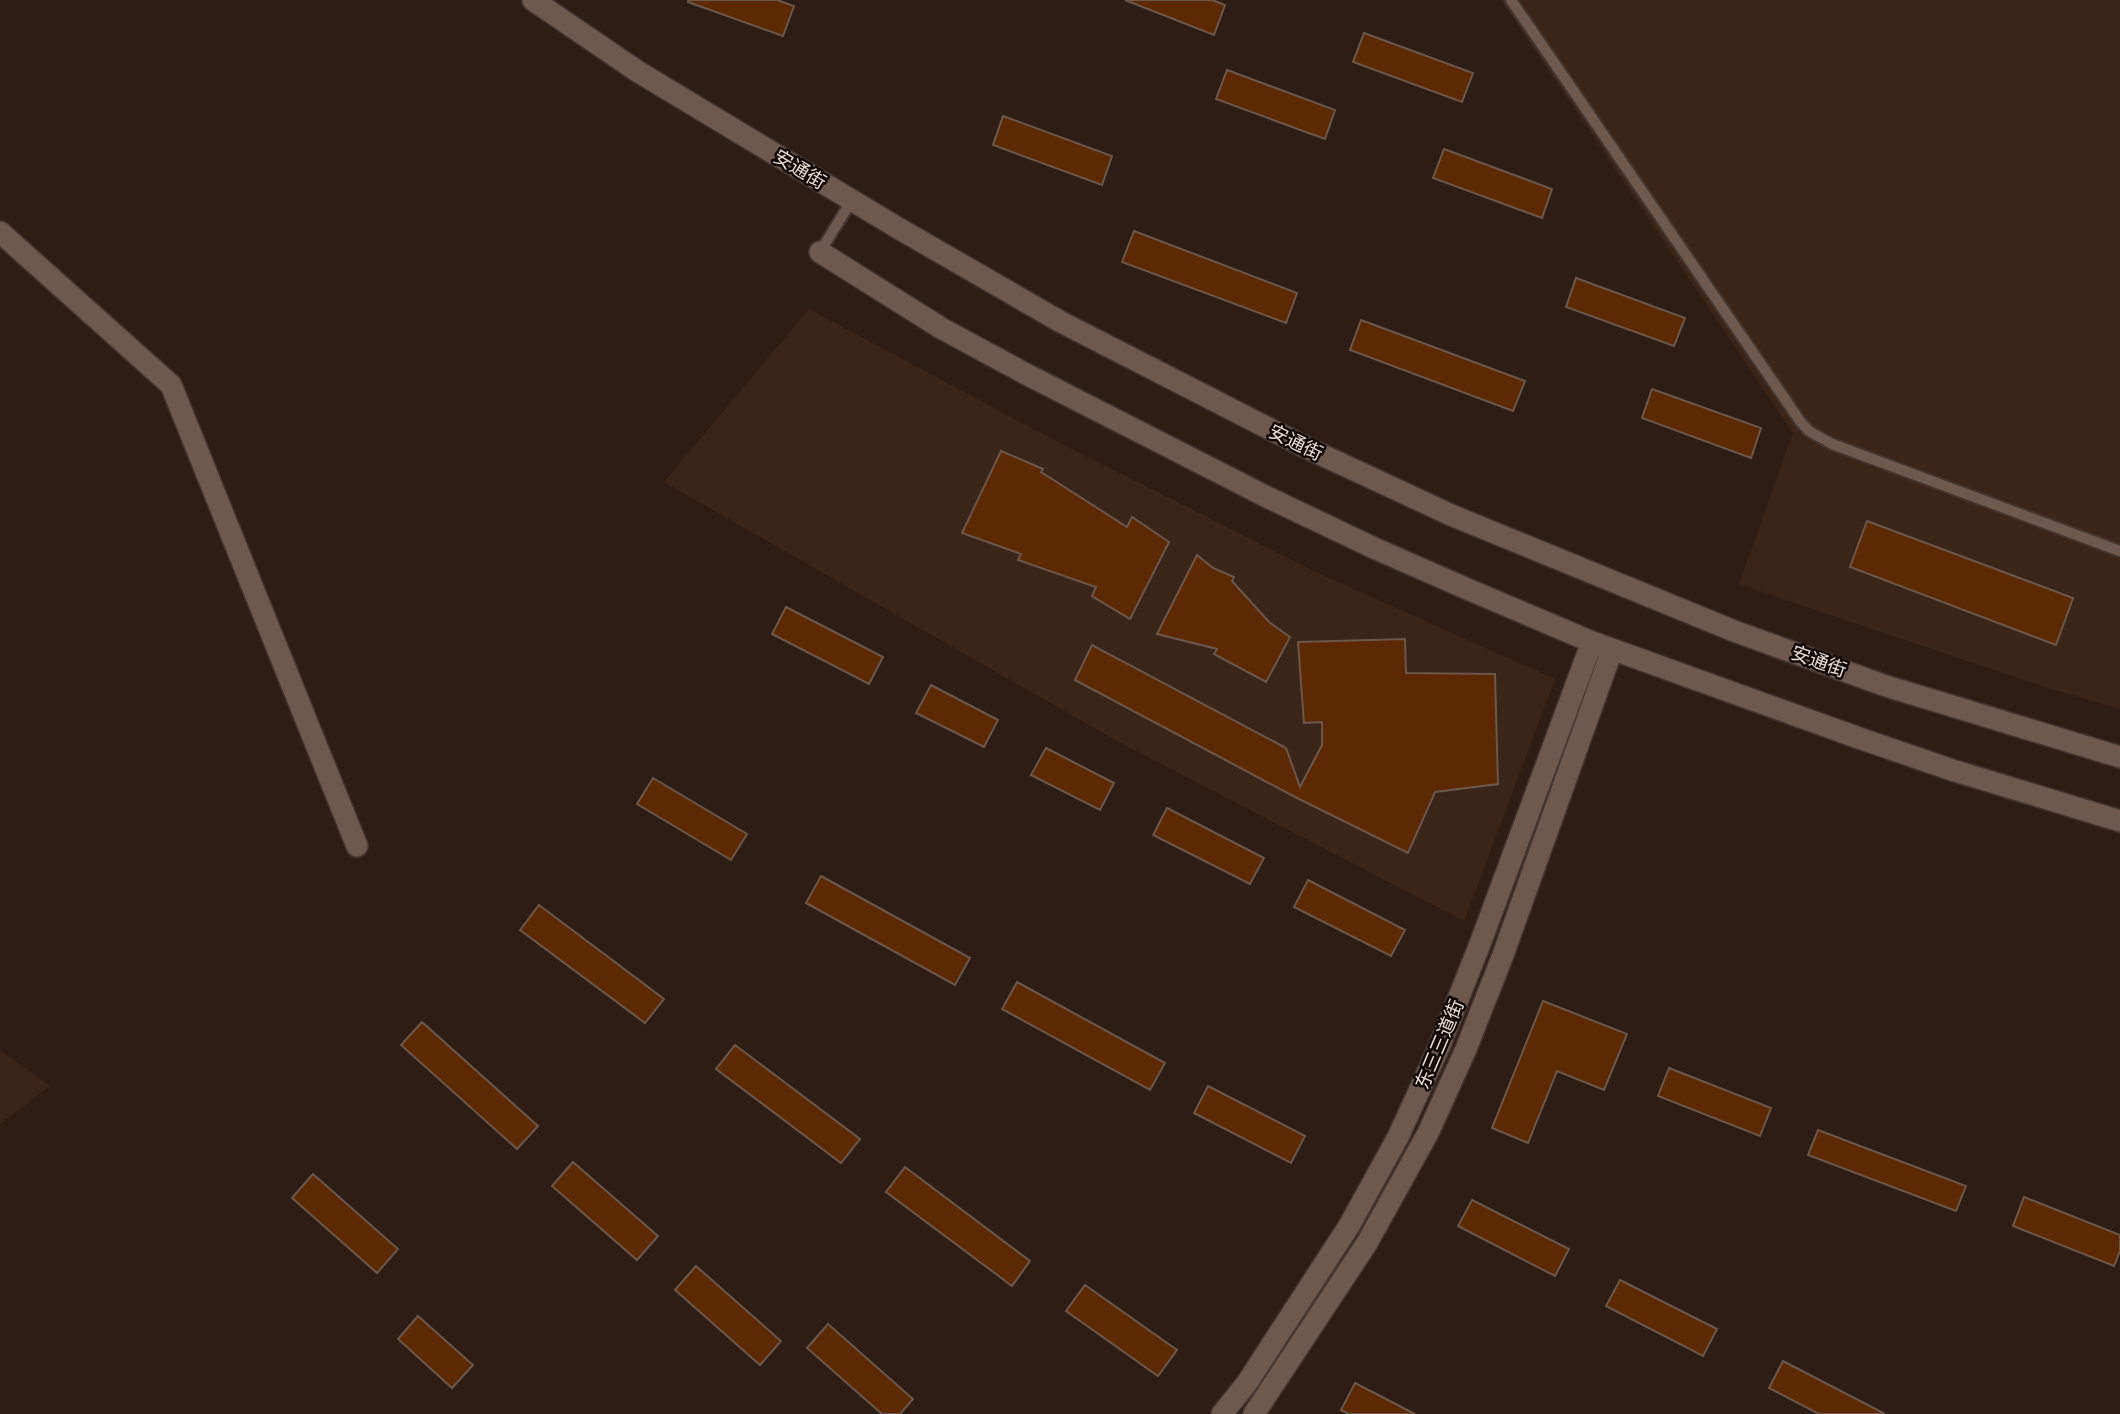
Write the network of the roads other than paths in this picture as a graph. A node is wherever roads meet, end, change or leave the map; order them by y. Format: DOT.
graph roads {
  1 [pos="533,0"];
  2 [pos="1511,0"];
  3 [pos="852,200"];
  4 [pos="0,232"];
  5 [pos="820,251"];
  6 [pos="2120,551"];
  7 [pos="1602,646"];
  8 [pos="2120,757"];
  9 [pos="2120,821"];
  10 [pos="357,846"];
  11 [pos="1222,1414"];
  12 [pos="1254,1414"];
  1 -- 3 [label="main road, 安通街"];
  2 -- 6 [label="lane"];
  3 -- 5 [label="lane"];
  3 -- 8 [label="main road, 安通街"];
  4 -- 10 [label="main road"];
  5 -- 7 [label="main road"];
  7 -- 9 [label="main road"];
  7 -- 11 [label="main road, 东三三道街"];
  7 -- 12 [label="main road, 东三三道街"];
}
